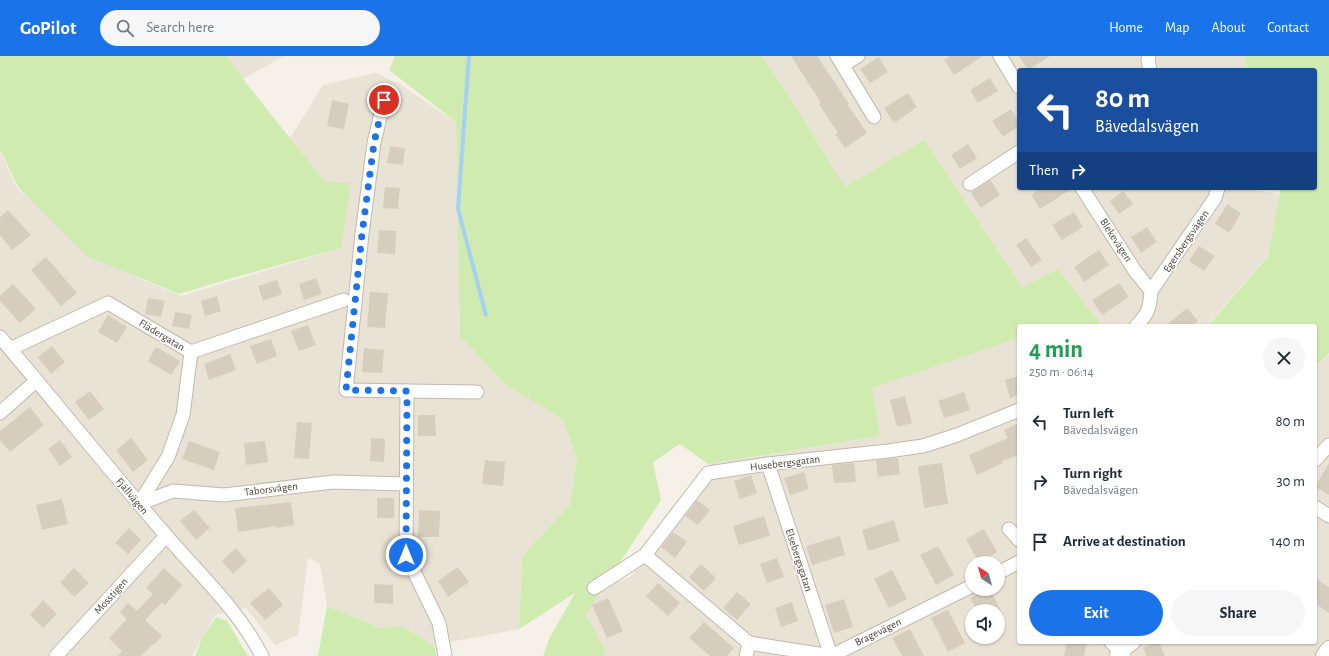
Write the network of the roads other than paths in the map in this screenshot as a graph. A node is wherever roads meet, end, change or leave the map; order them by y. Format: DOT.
graph roads {
  1 [pos="858,56"];
  2 [pos="1000,56"];
  3 [pos="1148,56"];
  4 [pos="840,61"];
  5 [pos="1150,68"];
  6 [pos="1017,84"];
  7 [pos="384,100"];
  8 [pos="874,117"];
  9 [pos="1017,153"];
  10 [pos="970,184"];
  11 [pos="1083,190"];
  12 [pos="1217,190"];
  13 [pos="1151,291"];
  14 [pos="344,300"];
  15 [pos="1138,324"];
  16 [pos="0,337"];
  17 [pos="10,349"];
  18 [pos="191,352"];
  19 [pos="36,381"];
  20 [pos="407,391"];
  21 [pos="477,392"];
  22 [pos="1017,411"];
  23 [pos="0,412"];
  24 [pos="1329,445"];
  25 [pos="1317,458"];
  26 [pos="768,464"];
  27 [pos="406,484"];
  28 [pos="139,504"];
  29 [pos="1317,509"];
  30 [pos="1329,516"];
  31 [pos="1009,529"];
  32 [pos="166,536"];
  33 [pos="1017,538"];
  34 [pos="645,554"];
  35 [pos="1017,563"];
  36 [pos="1005,569"];
  37 [pos="594,588"];
  38 [pos="965,589"];
  39 [pos="749,643"];
  40 [pos="1112,644"];
  41 [pos="1132,644"];
  42 [pos="1329,649"];
  43 [pos="1120,655"];
  44 [pos="56,656"];
  45 [pos="262,656"];
  46 [pos="445,656"];
  47 [pos="746,656"];
  48 [pos="831,656"];
  49 [pos="1324,656"];
  1 -- 4 [label="street"];
  2 -- 6 [label="street"];
  3 -- 5 [label="street"];
  4 -- 8 [label="street"];
  7 -- 20 [label="street"];
  9 -- 10 [label="street"];
  11 -- 13 [label="street, Blekevägen"];
  12 -- 13 [label="street, Egersbergsvägen"];
  13 -- 15 [label="street"];
  14 -- 18 [label="street, Flädergatan"];
  16 -- 17 [label="street, Fjällvägen"];
  17 -- 18 [label="street, Flädergatan"];
  17 -- 19 [label="street, Fjällvägen"];
  18 -- 28 [label="street"];
  19 -- 23 [label="street"];
  19 -- 28 [label="street, Fjällvägen"];
  20 -- 21 [label="street"];
  20 -- 27 [label="street"];
  22 -- 26 [label="street, Husebergsgatan"];
  24 -- 25 [label="street"];
  26 -- 34 [label="street, Husebergsgatan"];
  26 -- 48 [label="street, Elsebergsgatan"];
  27 -- 28 [label="street, Taborsvägen"];
  27 -- 46 [label="street"];
  28 -- 32 [label="street, Fjällvägen"];
  29 -- 30 [label="street"];
  31 -- 33 [label="street"];
  32 -- 44 [label="street, Mosstigen"];
  32 -- 45 [label="street, Fjällvägen"];
  34 -- 37 [label="street, Husebergsgatan"];
  34 -- 39 [label="street"];
  35 -- 36 [label="street"];
  38 -- 48 [label="street, Bragevägen"];
  39 -- 47 [label="street"];
  39 -- 48 [label="street"];
  40 -- 43 [label="street"];
  41 -- 43 [label="street"];
  42 -- 49 [label="street"];
}
